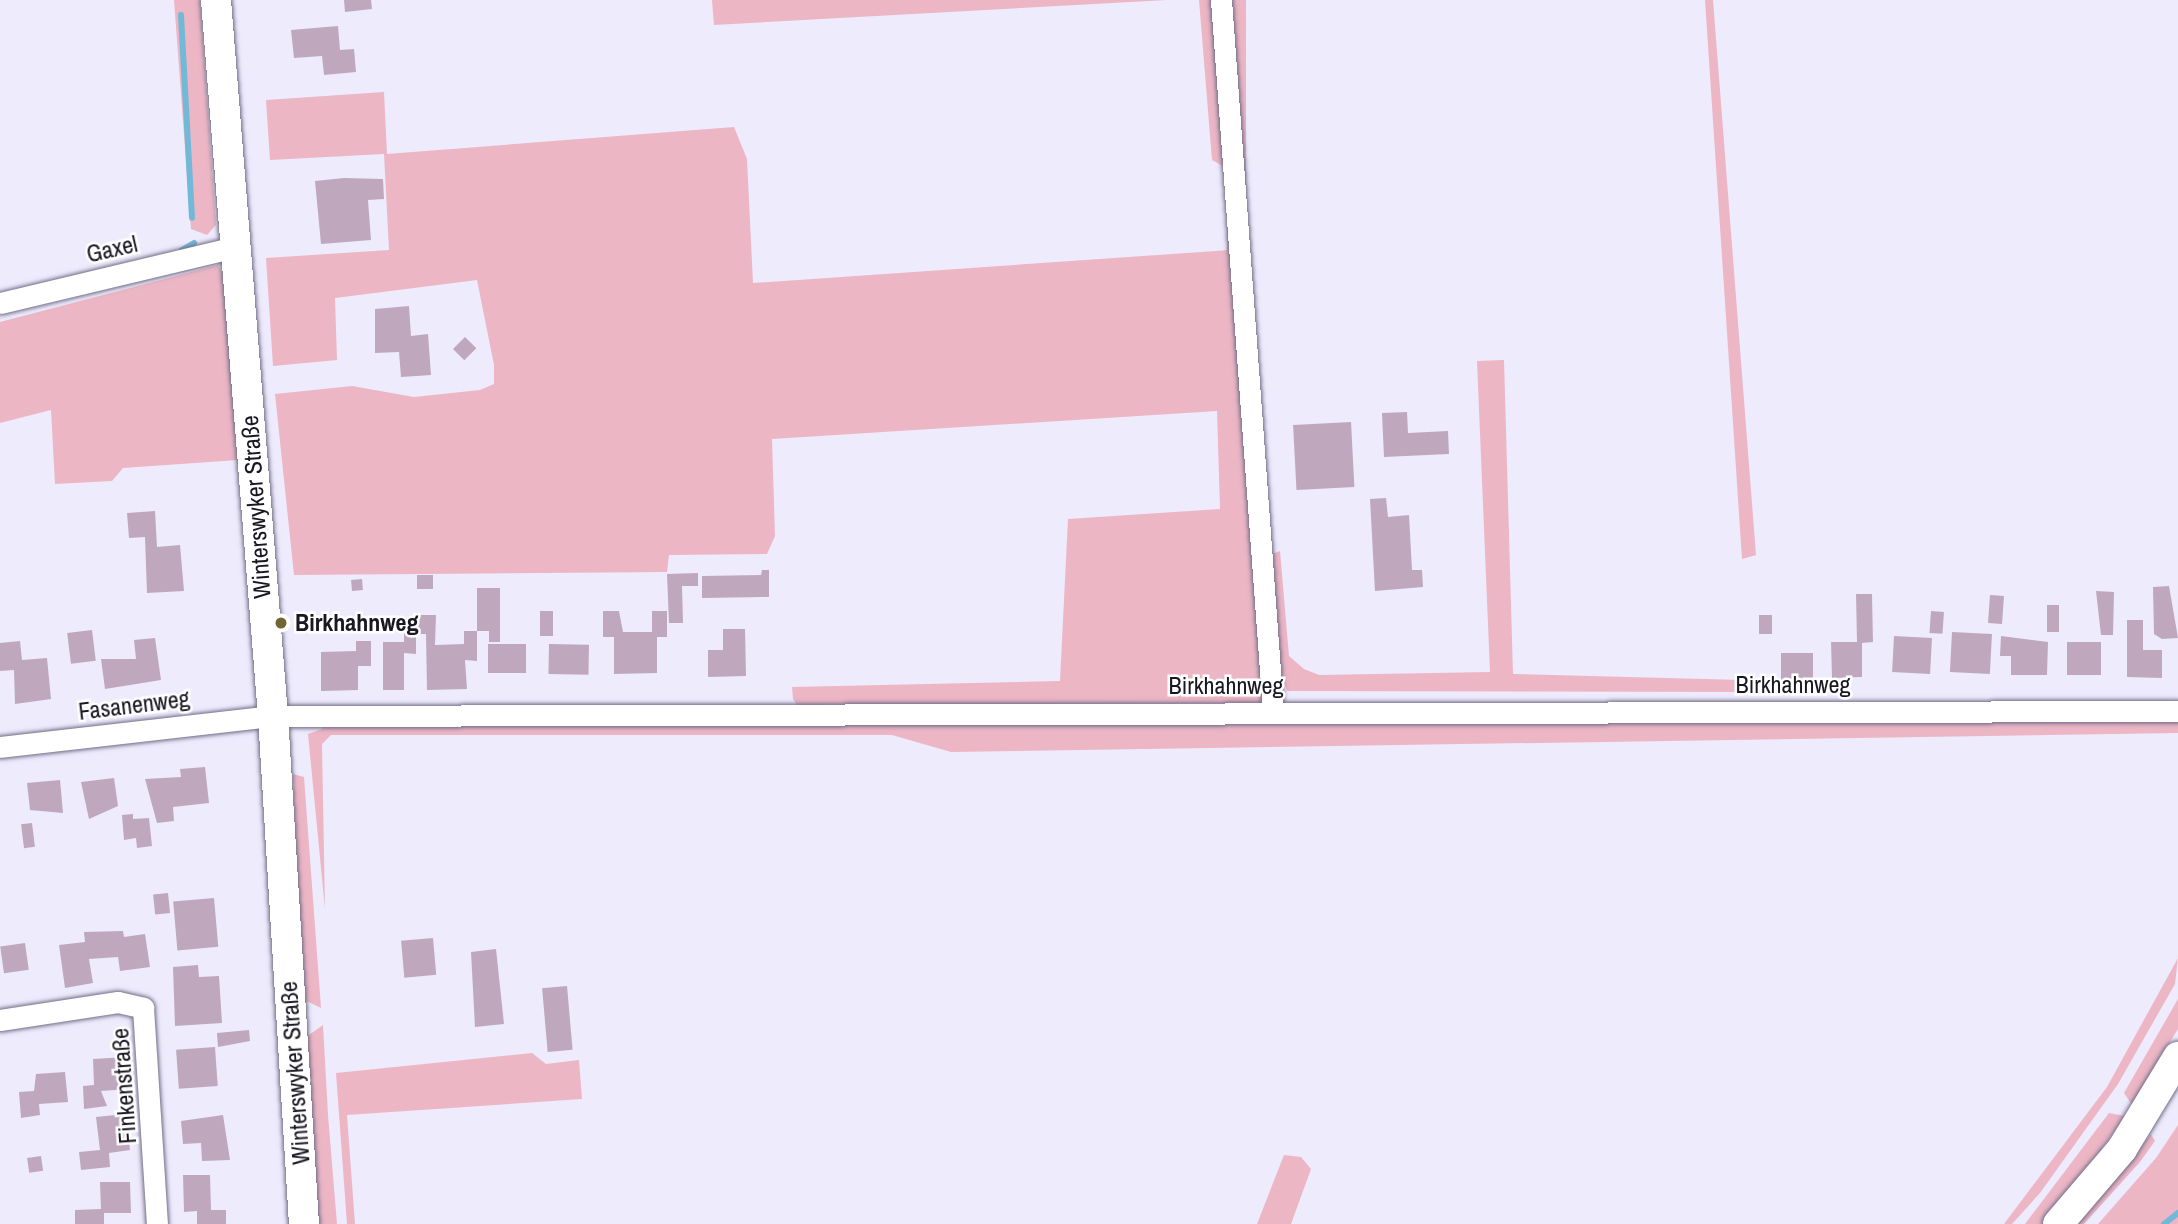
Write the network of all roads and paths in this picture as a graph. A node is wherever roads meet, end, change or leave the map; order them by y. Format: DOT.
graph roads {
  1 [pos="216,0"];
  2 [pos="1221,0"];
  3 [pos="235,247"];
  4 [pos="0,303"];
  5 [pos="2178,711"];
  6 [pos="1273,712"];
  7 [pos="273,716"];
  8 [pos="0,747"];
  9 [pos="0,1020"];
  10 [pos="2177,1062"];
  11 [pos="157,1224"];
  12 [pos="304,1224"];
  13 [pos="2058,1224"];
  1 -- 3 [label="street, Winterswyker Straße"];
  2 -- 6 [label="street"];
  3 -- 4 [label="street, Gaxel"];
  3 -- 7 [label="street, Winterswyker Straße"];
  5 -- 6 [label="street, Birkhahnweg"];
  6 -- 7 [label="street, Birkhahnweg"];
  7 -- 8 [label="street, Fasanenweg"];
  7 -- 12 [label="street, Winterswyker Straße"];
  9 -- 11 [label="street, Finkenstraße"];
  10 -- 13 [label="street"];
}
